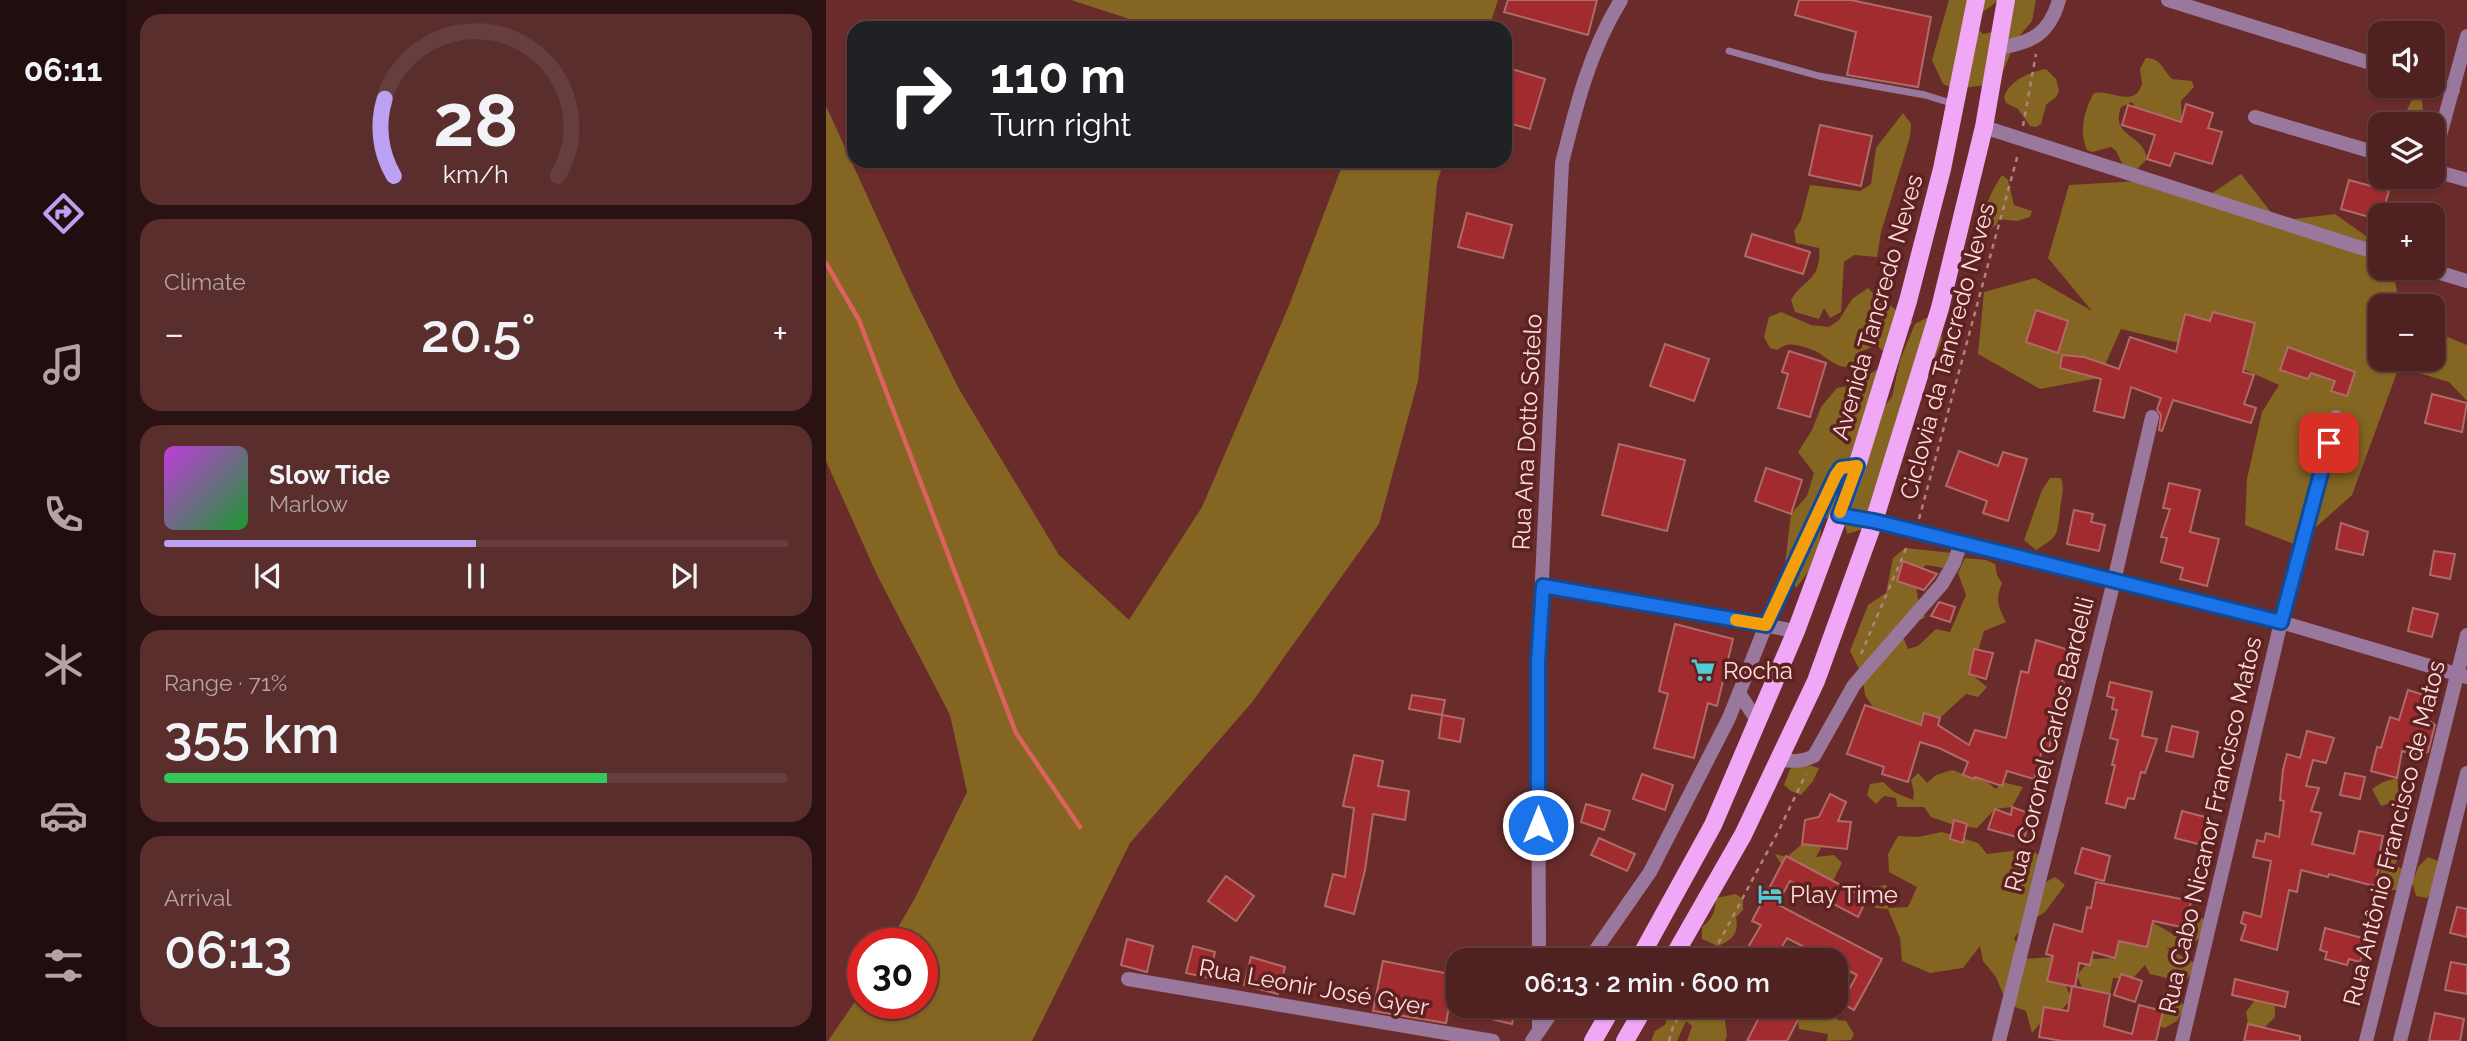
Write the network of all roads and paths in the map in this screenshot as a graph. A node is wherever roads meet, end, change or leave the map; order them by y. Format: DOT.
graph roads {
  1 [pos="1621,0"];
  2 [pos="1976,0"];
  3 [pos="2006,0"];
  4 [pos="2059,0"];
  5 [pos="2168,0"];
  6 [pos="2040,34"];
  7 [pos="2467,36"];
  8 [pos="1998,48"];
  9 [pos="1729,51"];
  10 [pos="2368,62"];
  11 [pos="2445,87"];
  12 [pos="2453,90"];
  13 [pos="1955,104"];
  14 [pos="2255,117"];
  15 [pos="2445,120"];
  16 [pos="1984,127"];
  17 [pos="2021,139"];
  18 [pos="2368,150"];
  19 [pos="2445,172"];
  20 [pos="2467,180"];
  21 [pos="2368,250"];
  22 [pos="2445,274"];
  23 [pos="2467,281"];
  24 [pos="2152,417"];
  25 [pos="2336,417"];
  26 [pos="1857,466"];
  27 [pos="1839,515"];
  28 [pos="1874,521"];
  29 [pos="1914,531"];
  30 [pos="1961,543"];
  31 [pos="2114,581"];
  32 [pos="1543,586"];
  33 [pos="2281,622"];
  34 [pos="1766,625"];
  35 [pos="1796,631"];
  36 [pos="2467,635"];
  37 [pos="1857,664"];
  38 [pos="2462,676"];
  39 [pos="1739,693"];
  40 [pos="1758,722"];
  41 [pos="1814,756"];
  42 [pos="1779,759"];
  43 [pos="2467,773"];
  44 [pos="1539,948"];
  45 [pos="1597,948"];
  46 [pos="1645,948"];
  47 [pos="1678,948"];
  48 [pos="1716,948"];
  49 [pos="1128,979"];
  50 [pos="1537,1018"];
  51 [pos="1548,1018"];
  52 [pos="1605,1018"];
  53 [pos="1638,1018"];
  54 [pos="1678,1018"];
  55 [pos="1535,1036"];
  56 [pos="1493,1041"];
  57 [pos="1593,1041"];
  58 [pos="1625,1041"];
  59 [pos="1669,1041"];
  60 [pos="1999,1041"];
  61 [pos="2182,1041"];
  62 [pos="2366,1041"];
  63 [pos="2400,1041"];
  1 -- 32 [label="street, Rua Ana Dotto Sotelo"];
  2 -- 13 [label="main road, Avenida Tancredo Neves"];
  3 -- 8 [label="main road"];
  4 -- 6 [label="street"];
  5 -- 10 [label="street"];
  6 -- 8 [label="street"];
  6 -- 17 [label="path, Ciclovia da Tancredo Neves"];
  7 -- 12 [label="street"];
  8 -- 16 [label="main road"];
  9 -- 13 [label="lane"];
  11 -- 12 [label="street"];
  12 -- 15 [label="street"];
  13 -- 26 [label="main road, Avenida Tancredo Neves"];
  14 -- 18 [label="street"];
  16 -- 17 [label="street"];
  16 -- 28 [label="main road"];
  17 -- 21 [label="street"];
  17 -- 29 [label="path, Ciclovia da Tancredo Neves"];
  19 -- 20 [label="street"];
  22 -- 23 [label="street"];
  24 -- 31 [label="street, Rua Coronel Carlos Bardelli"];
  25 -- 33 [label="street, Rua Cabo Nicanor Francisco Matos"];
  26 -- 27 [label="main road, Avenida Tancredo Neves"];
  26 -- 34 [label="street"];
  27 -- 28 [label="street"];
  27 -- 35 [label="main road, Avenida Tancredo Neves"];
  28 -- 29 [label="street"];
  28 -- 42 [label="main road"];
  29 -- 30 [label="street"];
  29 -- 37 [label="path, Ciclovia da Tancredo Neves"];
  30 -- 31 [label="street"];
  30 -- 41 [label="street"];
  31 -- 33 [label="street"];
  31 -- 60 [label="street, Rua Coronel Carlos Bardelli"];
  32 -- 34 [label="street"];
  32 -- 44 [label="street, Rua Ana Dotto Sotelo"];
  33 -- 38 [label="street"];
  33 -- 61 [label="street, Rua Cabo Nicanor Francisco Matos"];
  34 -- 35 [label="street"];
  34 -- 39 [label="street"];
  35 -- 40 [label="main road, Avenida Tancredo Neves"];
  36 -- 38 [label="street, Rua Antônio Francisco de Matos"];
  38 -- 62 [label="street, Rua Antônio Francisco de Matos"];
  39 -- 40 [label="street"];
  39 -- 45 [label="street"];
  40 -- 46 [label="main road, Avenida Tancredo Neves"];
  41 -- 42 [label="street"];
  41 -- 48 [label="path"];
  42 -- 47 [label="main road"];
  43 -- 63 [label="street"];
  49 -- 56 [label="street, Rua Leonir José Gyer"];
  50 -- 55 [label="street"];
  51 -- 55 [label="street"];
  52 -- 57 [label="main road"];
  53 -- 58 [label="main road"];
  54 -- 59 [label="path"];
}
